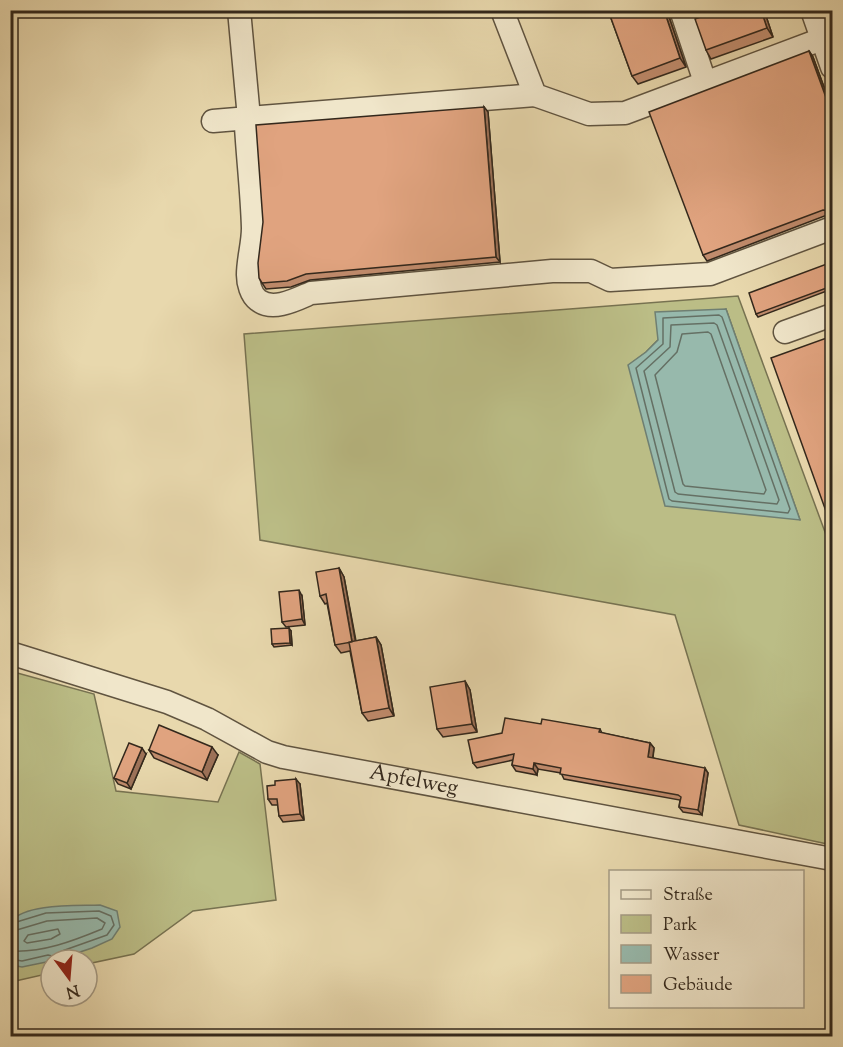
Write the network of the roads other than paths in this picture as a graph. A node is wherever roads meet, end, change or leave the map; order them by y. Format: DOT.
graph roads {
  1 [pos="239,10"];
  2 [pos="502,10"];
  3 [pos="681,10"];
  4 [pos="812,10"];
  5 [pos="822,39"];
  6 [pos="832,67"];
  7 [pos="705,82"];
  8 [pos="535,95"];
  9 [pos="249,118"];
  10 [pos="213,121"];
  11 [pos="832,228"];
  12 [pos="832,315"];
  13 [pos="785,332"];
  14 [pos="10,653"];
  15 [pos="832,859"];
  1 -- 9 [label="street"];
  2 -- 8 [label="street"];
  3 -- 7 [label="street"];
  4 -- 5 [label="street"];
  5 -- 6 [label="street"];
  5 -- 7 [label="street"];
  7 -- 8 [label="street"];
  8 -- 9 [label="street"];
  9 -- 10 [label="street"];
  9 -- 11 [label="street"];
  12 -- 13 [label="street"];
  14 -- 15 [label="street, Apfelweg"];
}
